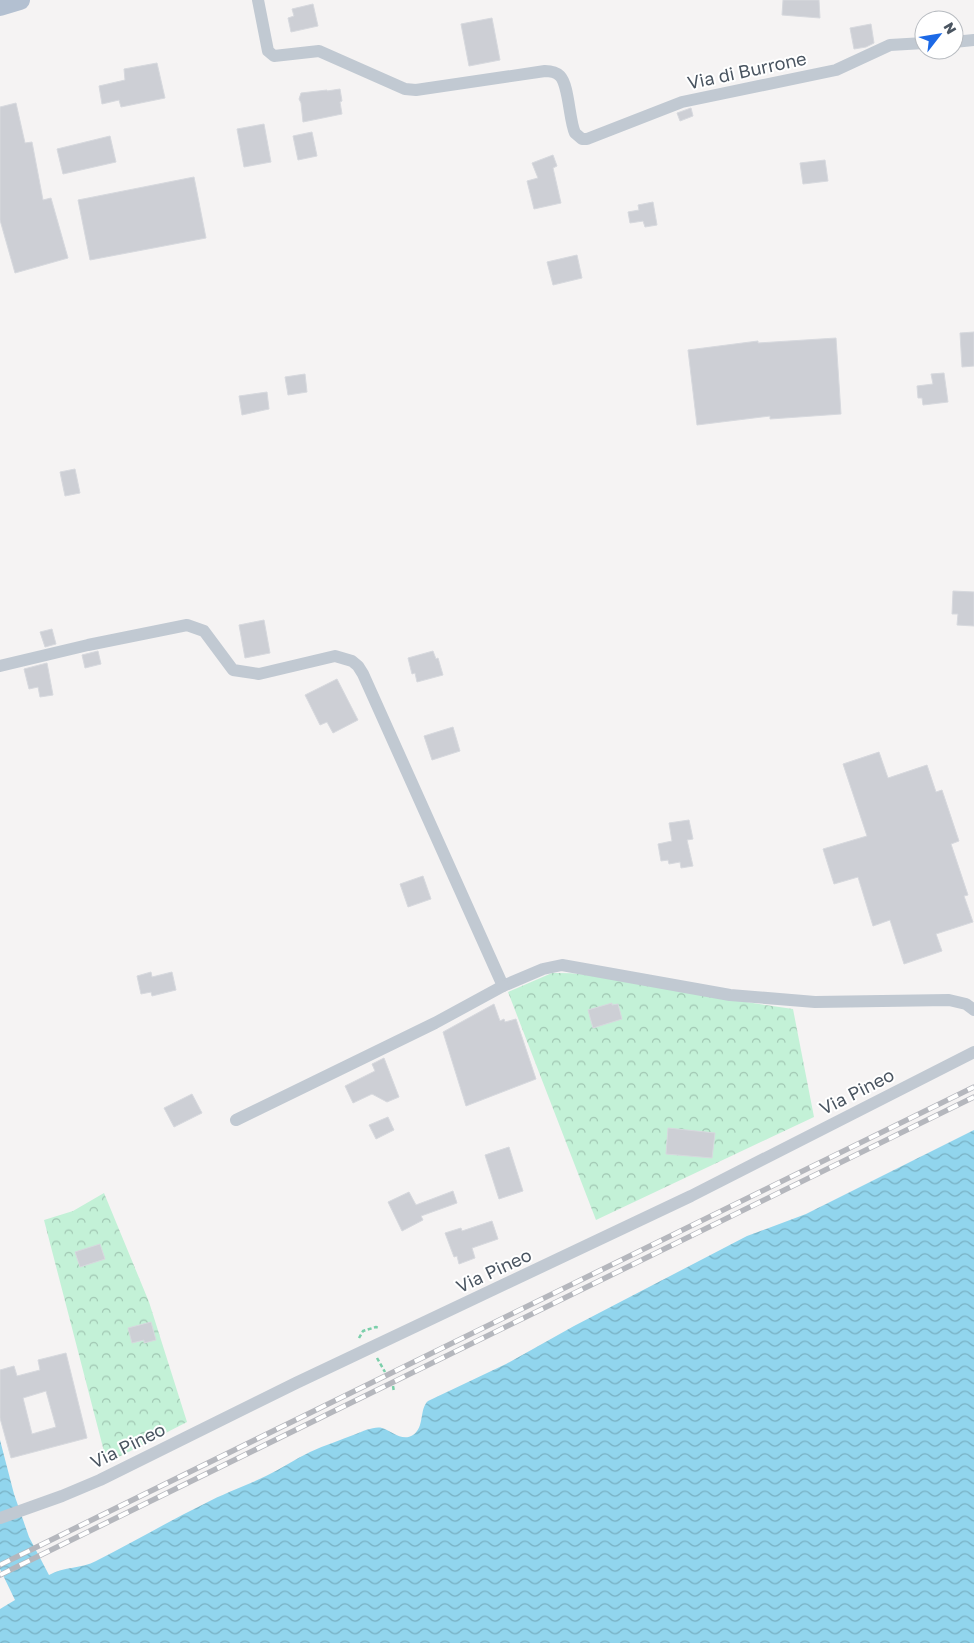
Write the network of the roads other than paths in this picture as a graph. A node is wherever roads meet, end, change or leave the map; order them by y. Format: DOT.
graph roads {
  1 [pos="20,0"];
  2 [pos="258,0"];
  3 [pos="0,6"];
  4 [pos="914,44"];
  5 [pos="0,666"];
  6 [pos="503,986"];
  7 [pos="974,1010"];
  8 [pos="974,1052"];
  9 [pos="236,1120"];
  10 [pos="0,1518"];
  1 -- 3 [label="main road"];
  2 -- 4 [label="street, Via di Burrone"];
  5 -- 6 [label="street"];
  6 -- 7 [label="street"];
  6 -- 9 [label="street"];
  8 -- 10 [label="street, Via Pineo"];
}
